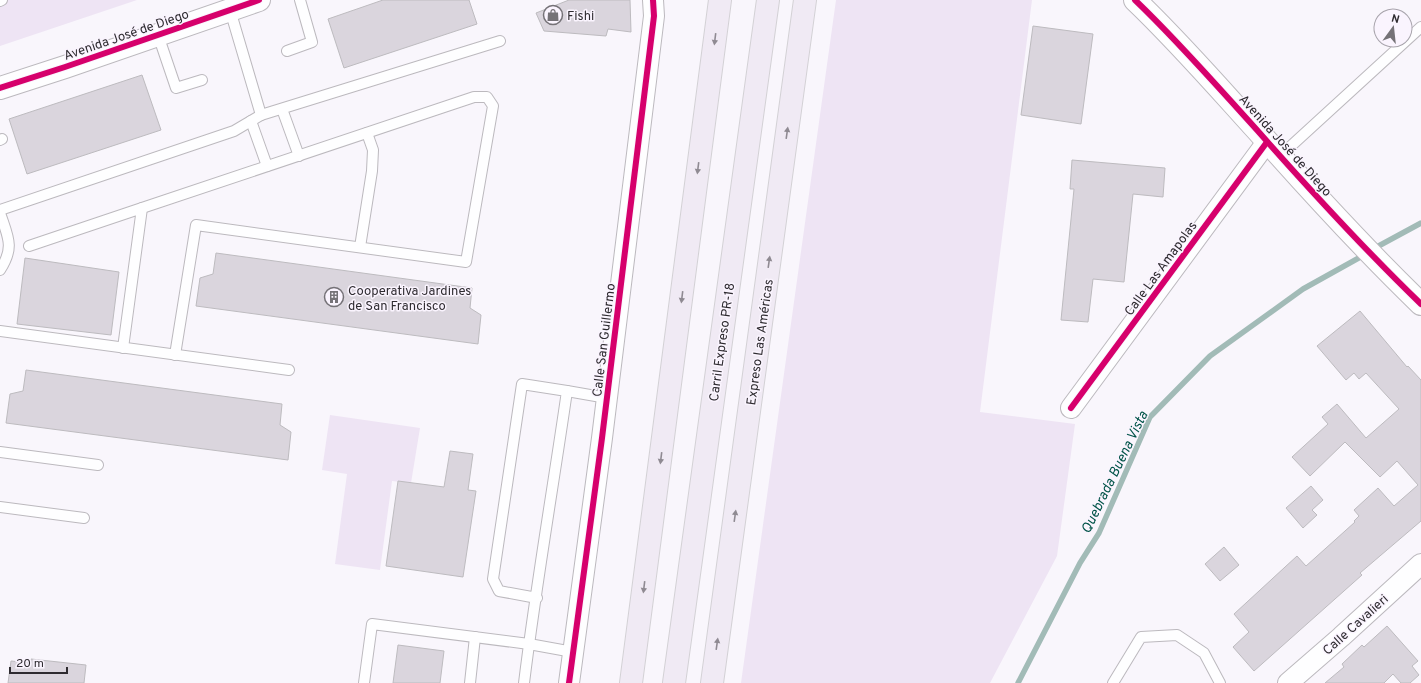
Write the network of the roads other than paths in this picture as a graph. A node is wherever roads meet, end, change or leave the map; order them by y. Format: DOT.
graph roads {
  1 [pos="259,0"];
  2 [pos="300,0"];
  3 [pos="653,0"];
  4 [pos="720,0"];
  5 [pos="768,0"];
  6 [pos="805,0"];
  7 [pos="1135,0"];
  8 [pos="230,10"];
  9 [pos="1421,27"];
  10 [pos="158,35"];
  11 [pos="500,41"];
  12 [pos="287,51"];
  13 [pos="202,80"];
  14 [pos="0,88"];
  15 [pos="282,109"];
  16 [pos="261,115"];
  17 [pos="251,121"];
  18 [pos="367,133"];
  19 [pos="1274,149"];
  20 [pos="299,156"];
  21 [pos="267,166"];
  22 [pos="142,208"];
  23 [pos="0,210"];
  24 [pos="0,213"];
  25 [pos="29,246"];
  26 [pos="360,247"];
  27 [pos="0,270"];
  28 [pos="1390,274"];
  29 [pos="1421,304"];
  30 [pos="1421,316"];
  31 [pos="0,331"];
  32 [pos="123,348"];
  33 [pos="175,355"];
  34 [pos="289,370"];
  35 [pos="567,391"];
  36 [pos="607,398"];
  37 [pos="1071,408"];
  38 [pos="0,452"];
  39 [pos="98,465"];
  40 [pos="0,507"];
  41 [pos="84,518"];
  42 [pos="1421,564"];
  43 [pos="537,598"];
  44 [pos="475,637"];
  45 [pos="529,644"];
  46 [pos="573,652"];
  47 [pos="364,683"];
  48 [pos="470,683"];
  49 [pos="524,683"];
  50 [pos="569,683"];
  51 [pos="632,683"];
  52 [pos="674,683"];
  53 [pos="712,683"];
  54 [pos="1113,683"];
  55 [pos="1220,683"];
  56 [pos="1288,683"];
  1 -- 8 [label="street, Avenida José de Diego"];
  2 -- 12 [label="lane"];
  3 -- 36 [label="street, Calle San Guillermo"];
  4 -- 51 [label="highway, one-way"];
  5 -- 52 [label="highway, Carril Expreso PR-18"];
  53 -- 6 [label="highway, Expreso Las Américas, one-way"];
  7 -- 19 [label="street, Avenida José de Diego"];
  8 -- 10 [label="street, Avenida José de Diego"];
  8 -- 16 [label="lane"];
  9 -- 19 [label="lane"];
  10 -- 13 [label="lane"];
  10 -- 14 [label="street, Avenida José de Diego"];
  11 -- 15 [label="lane"];
  15 -- 16 [label="lane"];
  15 -- 20 [label="lane"];
  16 -- 17 [label="lane"];
  17 -- 21 [label="lane"];
  17 -- 23 [label="lane"];
  18 -- 20 [label="lane"];
  18 -- 26 [label="lane"];
  18 -- 26 [label="lane"];
  19 -- 28 [label="street, Avenida José de Diego"];
  19 -- 37 [label="street, Calle Las Amapolas"];
  20 -- 21 [label="lane"];
  21 -- 22 [label="lane"];
  22 -- 25 [label="lane"];
  22 -- 32 [label="lane"];
  24 -- 27 [label="lane"];
  26 -- 33 [label="lane"];
  28 -- 29 [label="street, Avenida José de Diego"];
  28 -- 30 [label="street, Avenida José de Diego"];
  31 -- 32 [label="lane"];
  32 -- 33 [label="lane"];
  33 -- 34 [label="lane"];
  35 -- 36 [label="lane"];
  35 -- 43 [label="lane"];
  35 -- 43 [label="lane"];
  36 -- 46 [label="street, Calle San Guillermo"];
  38 -- 39 [label="lane"];
  40 -- 41 [label="lane"];
  42 -- 56 [label="street, Calle Cavalieri"];
  43 -- 45 [label="lane"];
  44 -- 45 [label="lane"];
  44 -- 47 [label="lane"];
  44 -- 48 [label="lane"];
  45 -- 46 [label="lane"];
  45 -- 49 [label="lane"];
  46 -- 50 [label="street, Calle San Guillermo"];
  54 -- 55 [label="lane"];
}
